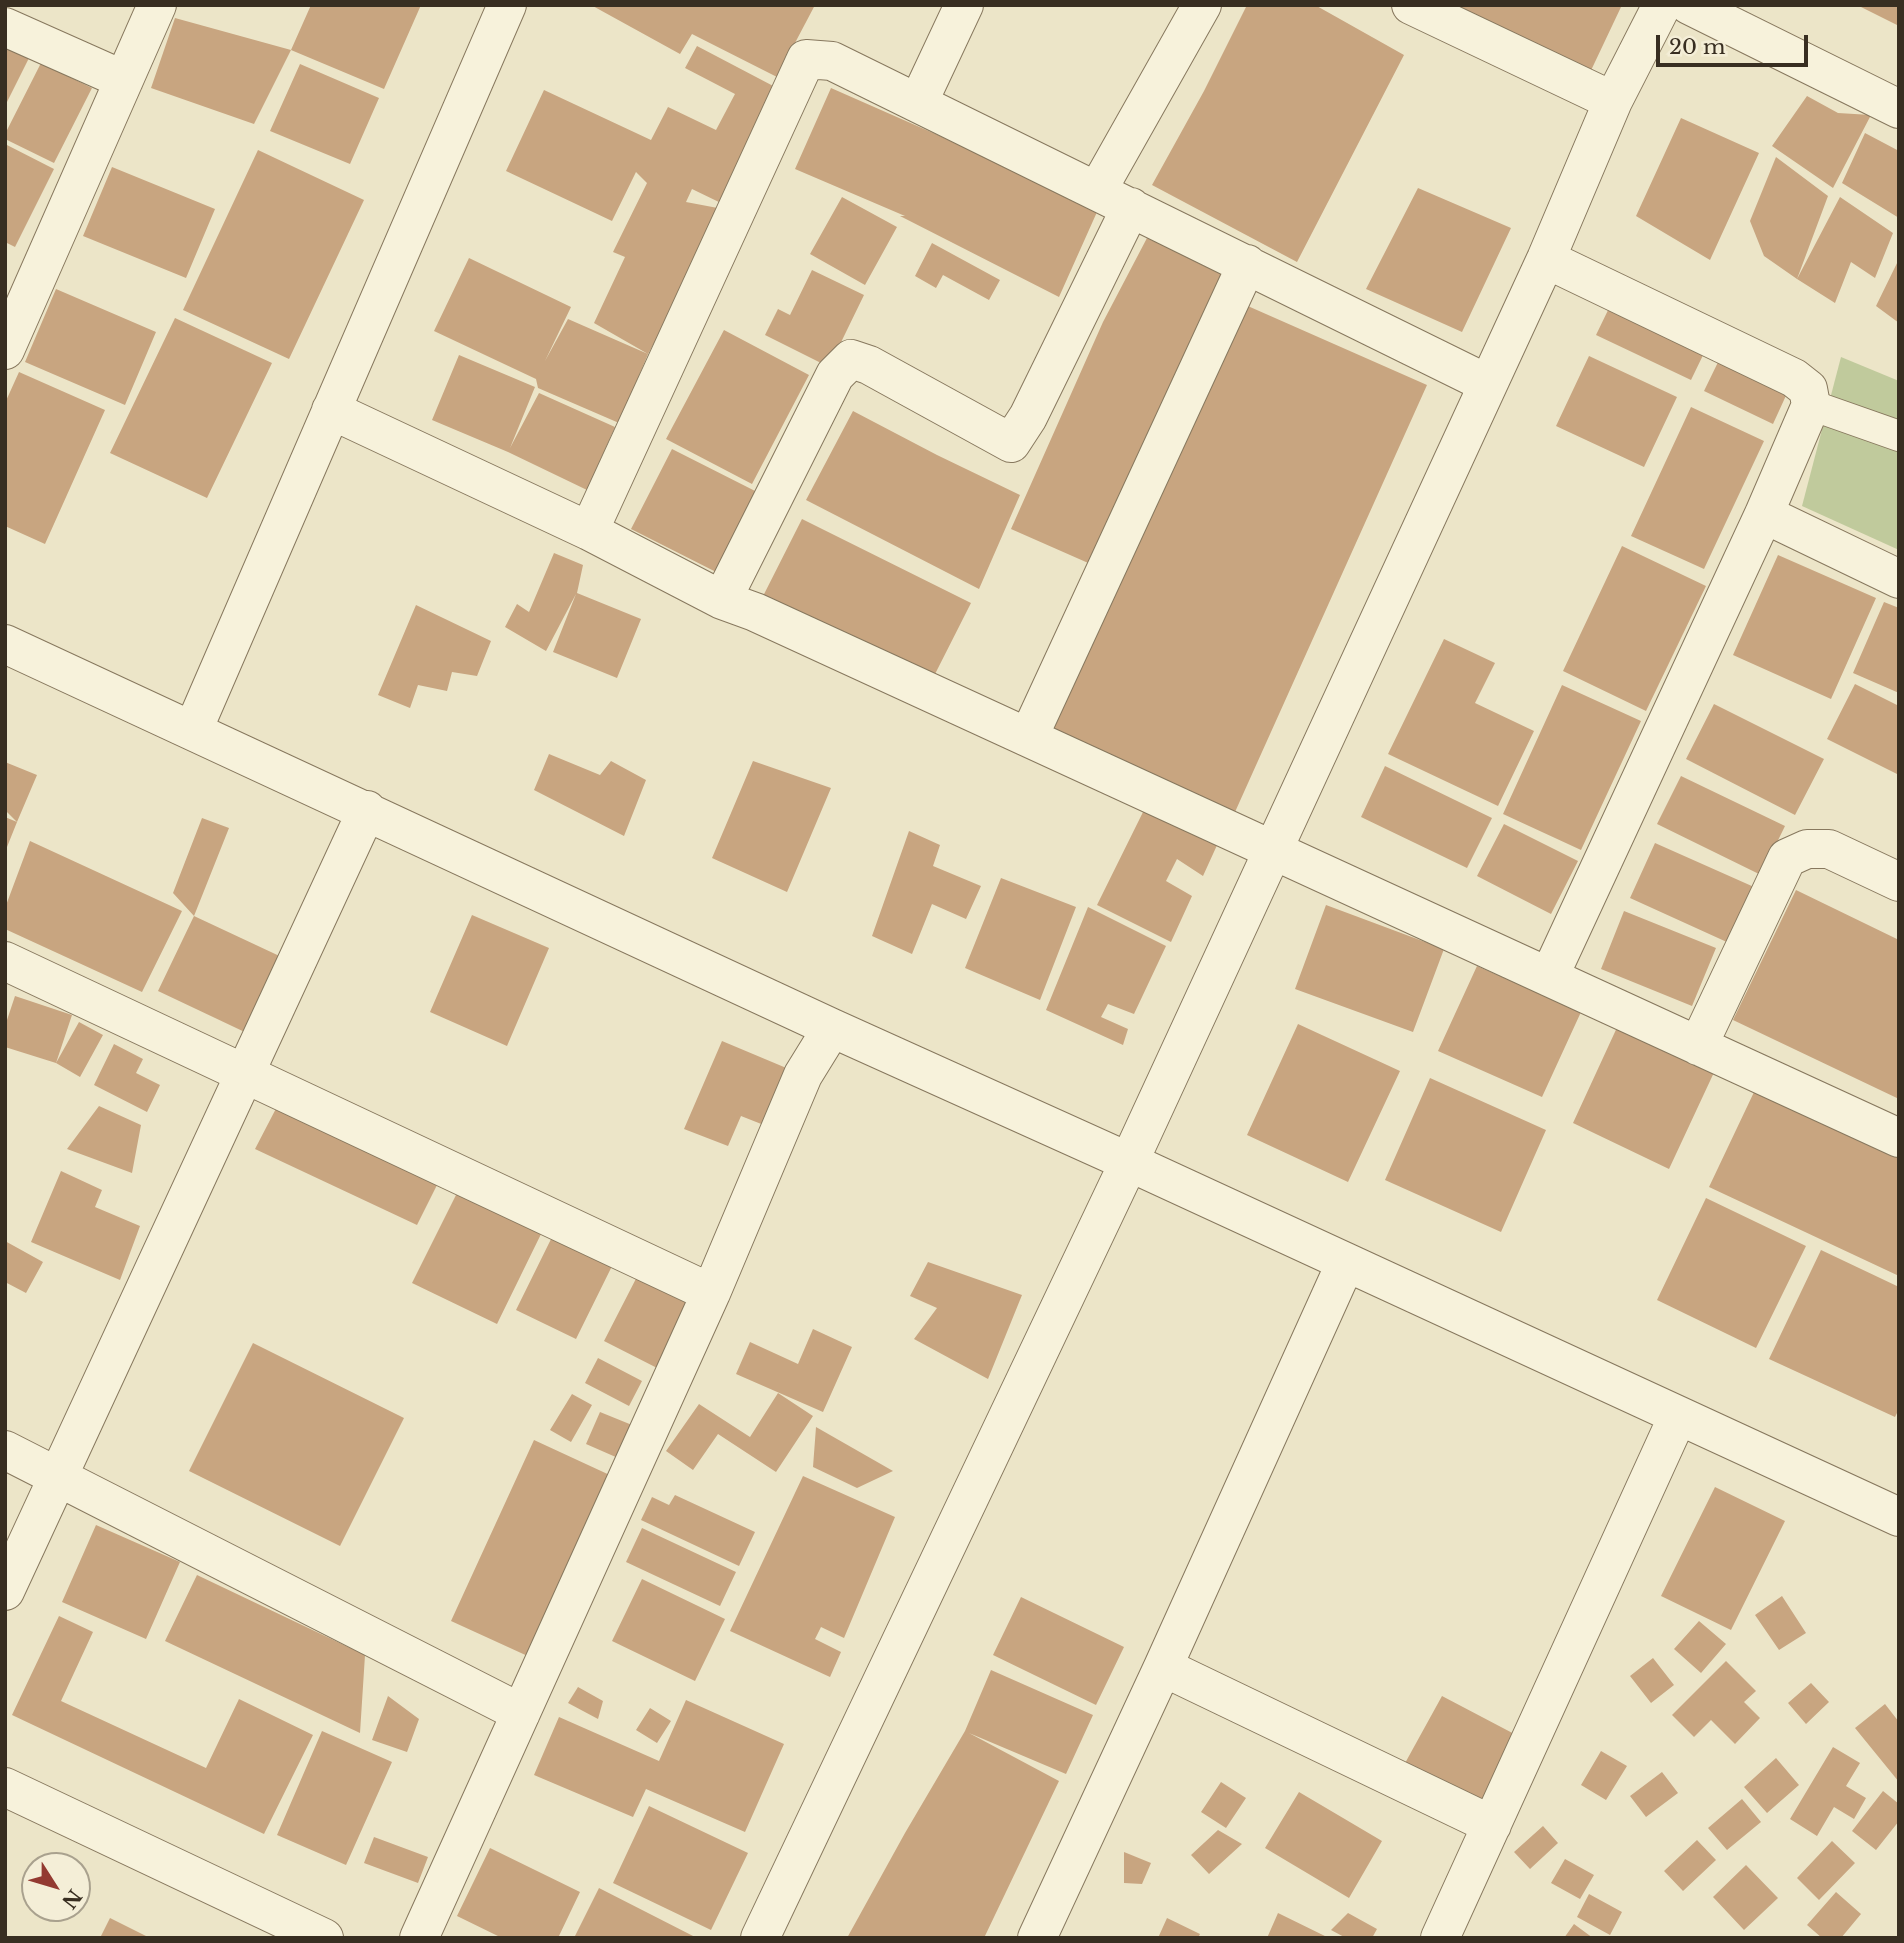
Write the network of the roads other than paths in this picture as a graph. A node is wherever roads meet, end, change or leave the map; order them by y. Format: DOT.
graph roads {
  1 [pos="157,5"];
  2 [pos="507,5"];
  3 [pos="964,5"];
  4 [pos="1202,5"];
  5 [pos="1412,5"];
  6 [pos="1662,5"];
  7 [pos="1689,5"];
  8 [pos="5,27"];
  9 [pos="124,80"];
  10 [pos="1613,101"];
  11 [pos="918,103"];
  12 [pos="1899,109"];
  13 [pos="1114,199"];
  14 [pos="1546,258"];
  15 [pos="1247,264"];
  16 [pos="17,289"];
  17 [pos="5,350"];
  18 [pos="1489,384"];
  19 [pos="1811,405"];
  20 [pos="331,410"];
  21 [pos="1899,436"];
  22 [pos="1764,514"];
  23 [pos="589,530"];
  24 [pos="1899,579"];
  25 [pos="722,600"];
  26 [pos="5,644"];
  27 [pos="193,730"];
  28 [pos="1029,736"];
  29 [pos="367,810"];
  30 [pos="1273,851"];
  31 [pos="1899,882"];
  32 [pos="5,961"];
  33 [pos="1549,977"];
  34 [pos="832,1028"];
  35 [pos="1698,1046"];
  36 [pos="244,1074"];
  37 [pos="1899,1138"];
  38 [pos="1129,1162"];
  39 [pos="1346,1262"];
  40 [pos="711,1293"];
  41 [pos="1678,1416"];
  42 [pos="5,1450"];
  43 [pos="58,1476"];
  44 [pos="1899,1517"];
  45 [pos="5,1591"];
  46 [pos="1163,1667"];
  47 [pos="520,1713"];
  48 [pos="5,1787"];
  49 [pos="1492,1825"];
  50 [pos="324,1938"];
  51 [pos="419,1938"];
  52 [pos="760,1938"];
  53 [pos="1037,1938"];
  54 [pos="1440,1938"];
  1 -- 9 [label="street"];
  2 -- 20 [label="street"];
  3 -- 11 [label="street"];
  4 -- 13 [label="street"];
  5 -- 10 [label="street"];
  6 -- 10 [label="street"];
  7 -- 12 [label="street"];
  8 -- 9 [label="street"];
  9 -- 16 [label="street"];
  10 -- 14 [label="street"];
  11 -- 13 [label="street"];
  11 -- 23 [label="street"];
  13 -- 15 [label="street"];
  13 -- 25 [label="street"];
  14 -- 18 [label="street"];
  14 -- 19 [label="street"];
  15 -- 18 [label="street"];
  15 -- 28 [label="street"];
  16 -- 17 [label="street"];
  18 -- 30 [label="street"];
  19 -- 21 [label="lane"];
  19 -- 22 [label="street"];
  20 -- 23 [label="street"];
  20 -- 27 [label="street"];
  22 -- 24 [label="street"];
  22 -- 33 [label="street"];
  23 -- 25 [label="street"];
  25 -- 28 [label="street"];
  26 -- 27 [label="street"];
  27 -- 29 [label="street"];
  28 -- 30 [label="street"];
  29 -- 34 [label="street"];
  29 -- 36 [label="street"];
  30 -- 33 [label="street"];
  30 -- 38 [label="street"];
  31 -- 35 [label="street"];
  32 -- 36 [label="street"];
  33 -- 35 [label="street"];
  34 -- 38 [label="street"];
  34 -- 40 [label="street"];
  35 -- 37 [label="street"];
  36 -- 40 [label="street"];
  36 -- 43 [label="street"];
  38 -- 39 [label="street"];
  38 -- 52 [label="street"];
  39 -- 41 [label="street"];
  39 -- 46 [label="street"];
  40 -- 47 [label="street"];
  41 -- 44 [label="street"];
  41 -- 49 [label="street"];
  42 -- 43 [label="street"];
  43 -- 45 [label="street"];
  43 -- 47 [label="street"];
  46 -- 49 [label="street"];
  46 -- 53 [label="street"];
  47 -- 51 [label="street"];
  48 -- 50 [label="street"];
  49 -- 54 [label="street"];
}
